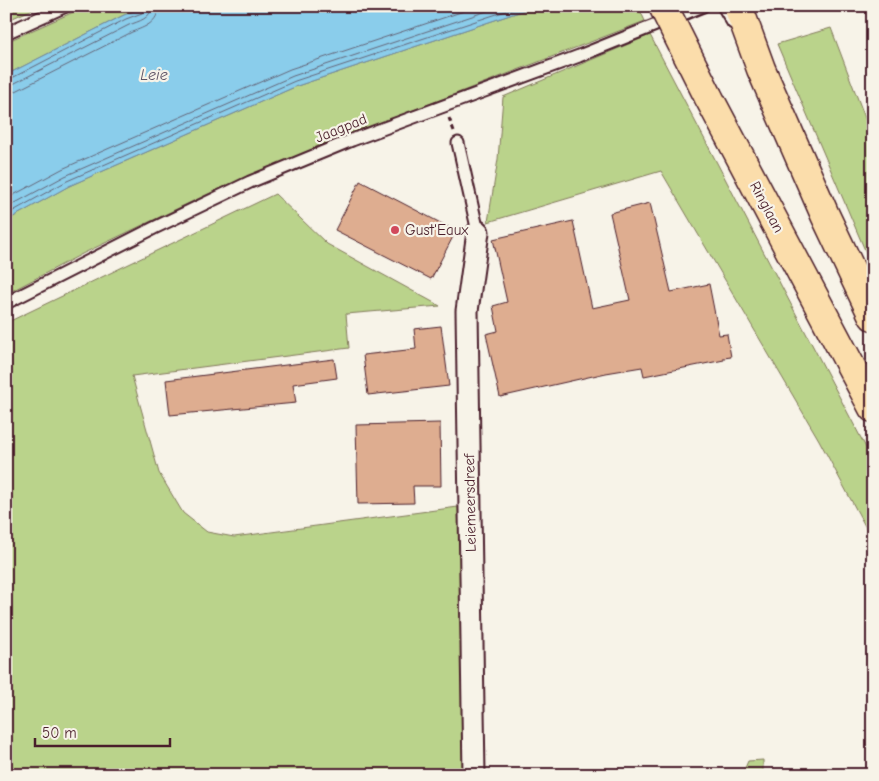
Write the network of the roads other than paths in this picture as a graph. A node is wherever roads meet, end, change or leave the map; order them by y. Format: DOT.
graph roads {
  1 [pos="66,6"];
  2 [pos="663,6"];
  3 [pos="723,6"];
  4 [pos="738,6"];
  5 [pos="701,7"];
  6 [pos="6,33"];
  7 [pos="760,69"];
  8 [pos="458,143"];
  9 [pos="478,232"];
  10 [pos="6,303"];
  11 [pos="873,316"];
  12 [pos="873,408"];
  13 [pos="474,775"];
  1 -- 6 [label="lane"];
  2 -- 12 [label="highway, Ringlaan, bridge"];
  3 -- 7 [label="lane"];
  4 -- 7 [label="highway"];
  5 -- 10 [label="lane, Jaagpad"];
  7 -- 11 [label="highway"];
  8 -- 9 [label="lane"];
  9 -- 13 [label="street, Leiemeersdreef"];
}
